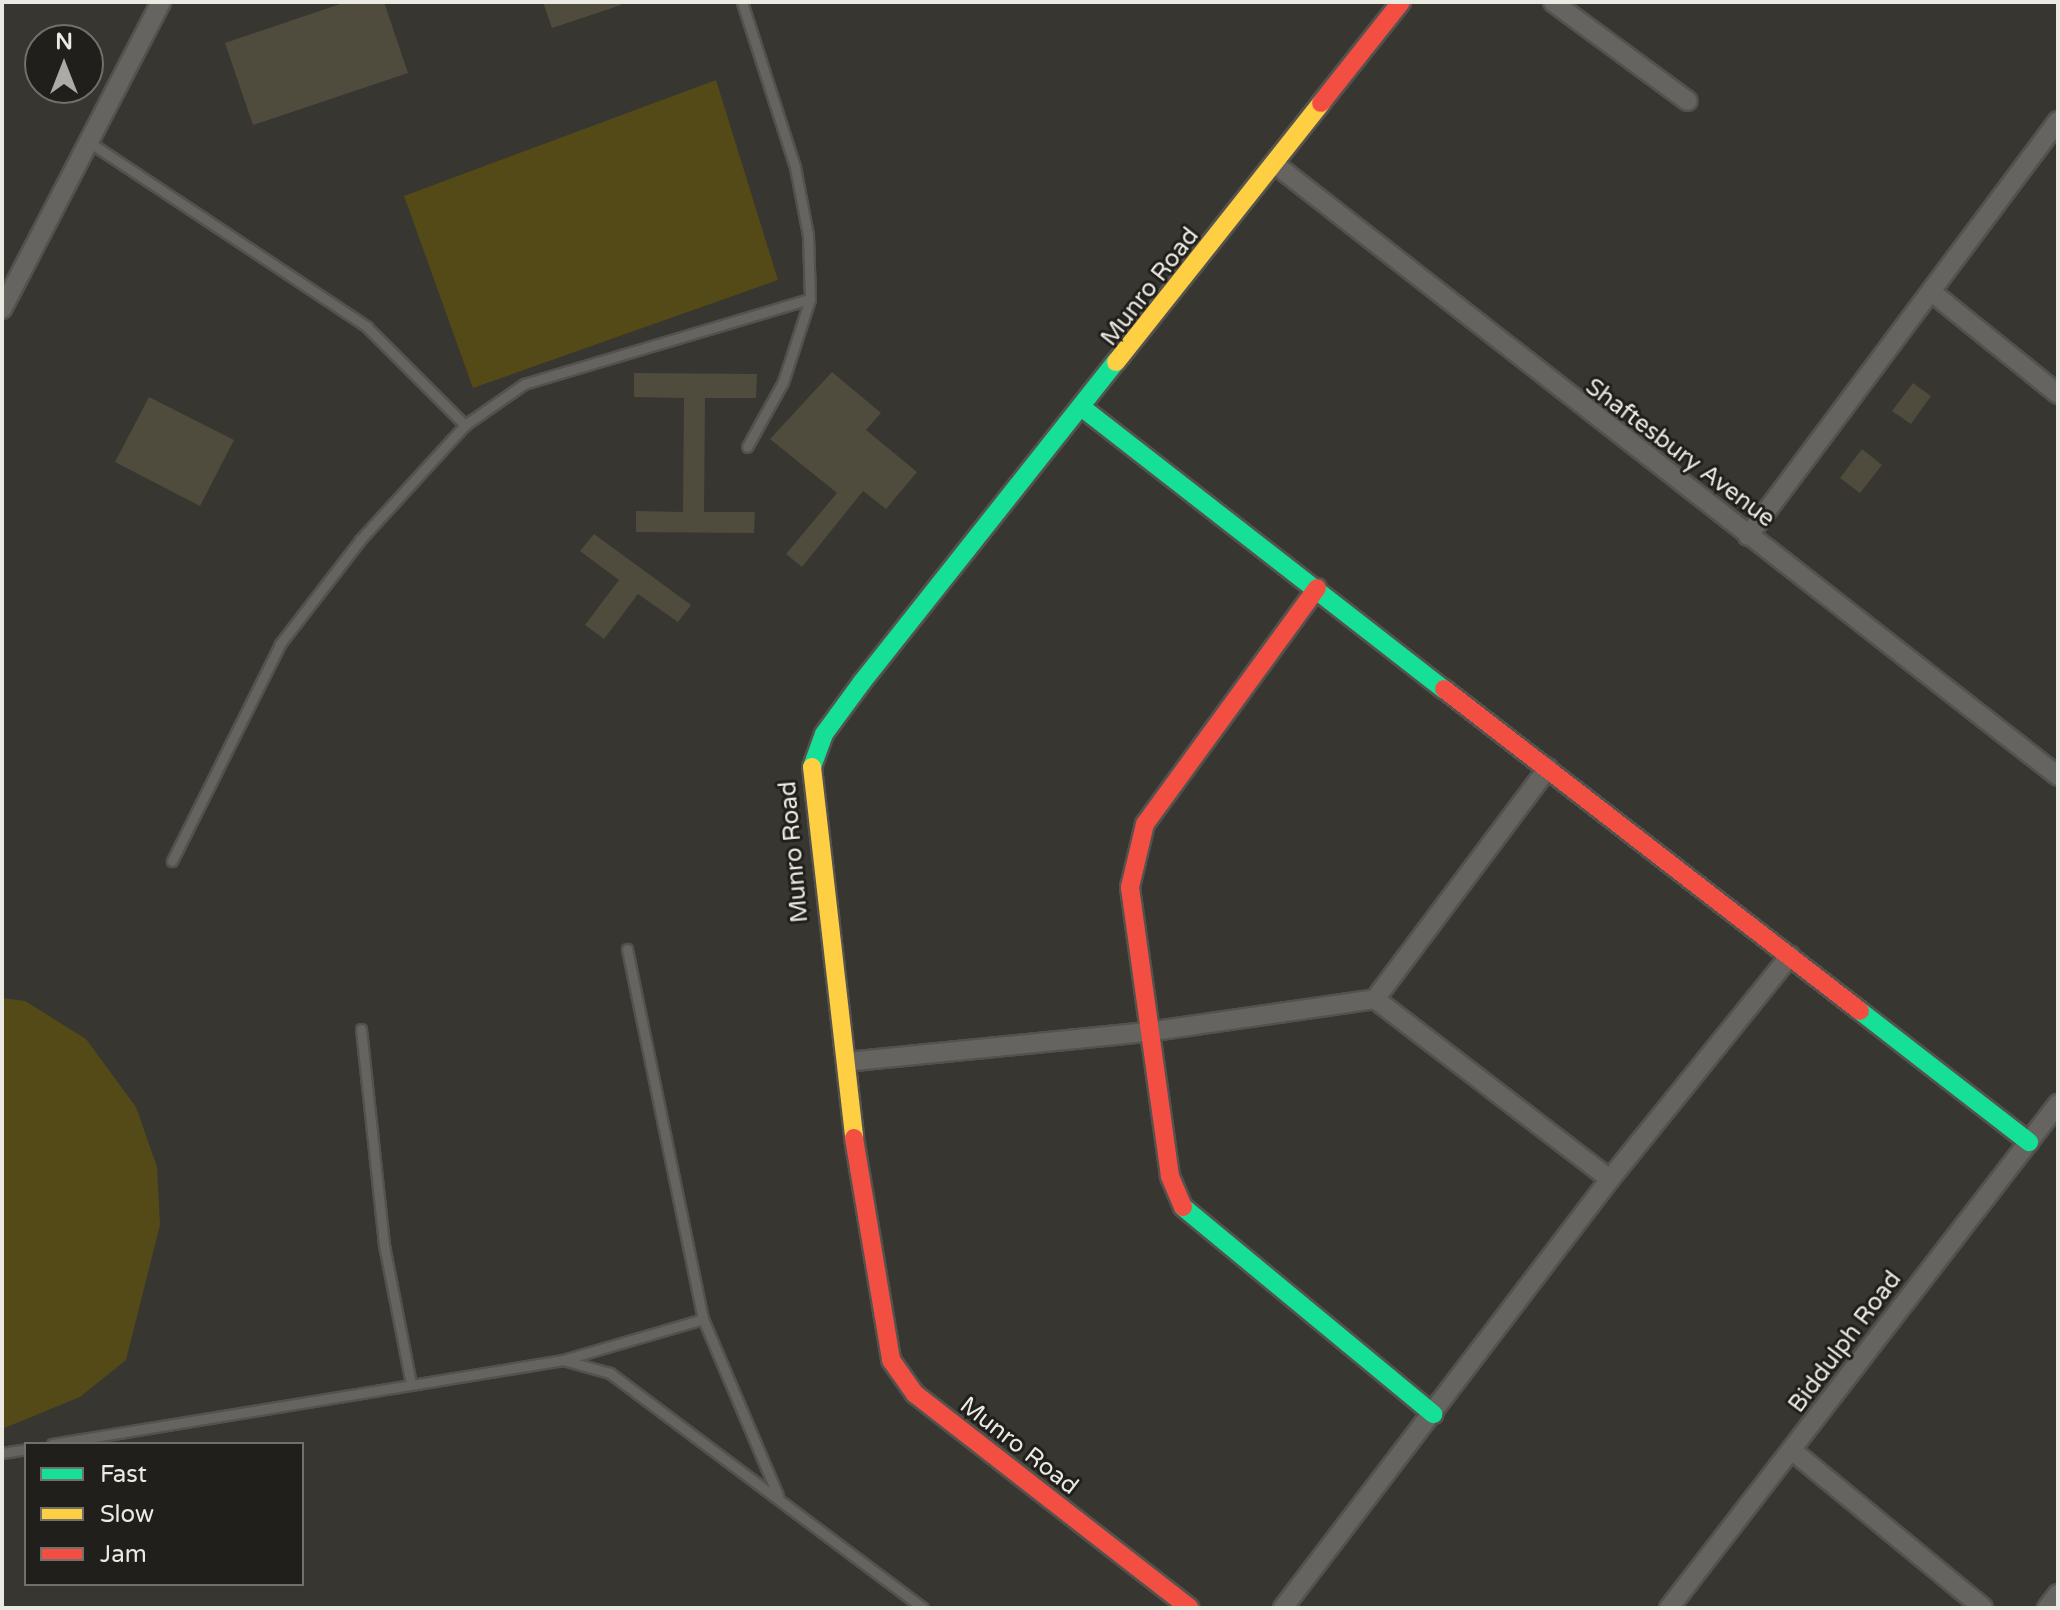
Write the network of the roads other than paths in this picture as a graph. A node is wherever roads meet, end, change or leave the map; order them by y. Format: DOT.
graph roads {
  1 [pos="161,2"];
  2 [pos="742,2"];
  3 [pos="1401,2"];
  4 [pos="1553,2"];
  5 [pos="1688,101"];
  6 [pos="2058,121"];
  7 [pos="89,142"];
  8 [pos="1276,165"];
  9 [pos="1934,294"];
  10 [pos="810,299"];
  11 [pos="2,309"];
  12 [pos="2058,394"];
  13 [pos="1085,410"];
  14 [pos="465,425"];
  15 [pos="747,447"];
  16 [pos="1748,536"];
  17 [pos="1317,588"];
  18 [pos="1548,768"];
  19 [pos="2058,776"];
  20 [pos="172,861"];
  21 [pos="627,949"];
  22 [pos="1790,956"];
  23 [pos="1375,999"];
  24 [pos="361,1029"];
  25 [pos="1147,1032"];
  26 [pos="846,1062"];
  27 [pos="2058,1104"];
  28 [pos="2029,1142"];
  29 [pos="1610,1179"];
  30 [pos="703,1319"];
  31 [pos="563,1360"];
  32 [pos="410,1379"];
  33 [pos="1433,1414"];
  34 [pos="63,1442"];
  35 [pos="24,1449"];
  36 [pos="1794,1452"];
  37 [pos="2,1453"];
  38 [pos="779,1499"];
  39 [pos="2058,1594"];
  40 [pos="923,1608"];
  41 [pos="1190,1608"];
  42 [pos="1283,1608"];
  43 [pos="1669,1608"];
  44 [pos="1983,1608"];
  45 [pos="2047,1608"];
  1 -- 7 [label="street"];
  2 -- 10 [label="lane"];
  3 -- 8 [label="street, Munro Road"];
  4 -- 5 [label="street"];
  6 -- 9 [label="street"];
  7 -- 11 [label="street"];
  7 -- 14 [label="lane"];
  8 -- 13 [label="street, Munro Road"];
  8 -- 16 [label="street, Shaftesbury Avenue"];
  9 -- 12 [label="street"];
  9 -- 16 [label="street"];
  10 -- 14 [label="lane"];
  10 -- 15 [label="lane"];
  13 -- 17 [label="street"];
  13 -- 26 [label="street, Munro Road"];
  14 -- 20 [label="lane"];
  16 -- 19 [label="street, Shaftesbury Avenue"];
  17 -- 18 [label="street"];
  17 -- 25 [label="street"];
  18 -- 22 [label="street"];
  18 -- 23 [label="street"];
  21 -- 30 [label="lane"];
  22 -- 28 [label="street"];
  22 -- 29 [label="street"];
  23 -- 25 [label="street"];
  23 -- 29 [label="street"];
  24 -- 32 [label="lane"];
  25 -- 26 [label="street"];
  25 -- 33 [label="street"];
  26 -- 41 [label="street, Munro Road"];
  27 -- 28 [label="street, Biddulph Road"];
  28 -- 36 [label="street, Biddulph Road"];
  29 -- 33 [label="street"];
  30 -- 31 [label="lane"];
  30 -- 38 [label="lane"];
  31 -- 32 [label="lane"];
  31 -- 38 [label="lane"];
  32 -- 34 [label="lane"];
  33 -- 42 [label="street"];
  35 -- 37 [label="lane"];
  36 -- 43 [label="street, Biddulph Road"];
  36 -- 44 [label="street"];
  38 -- 40 [label="lane"];
  39 -- 45 [label="street"];
}
